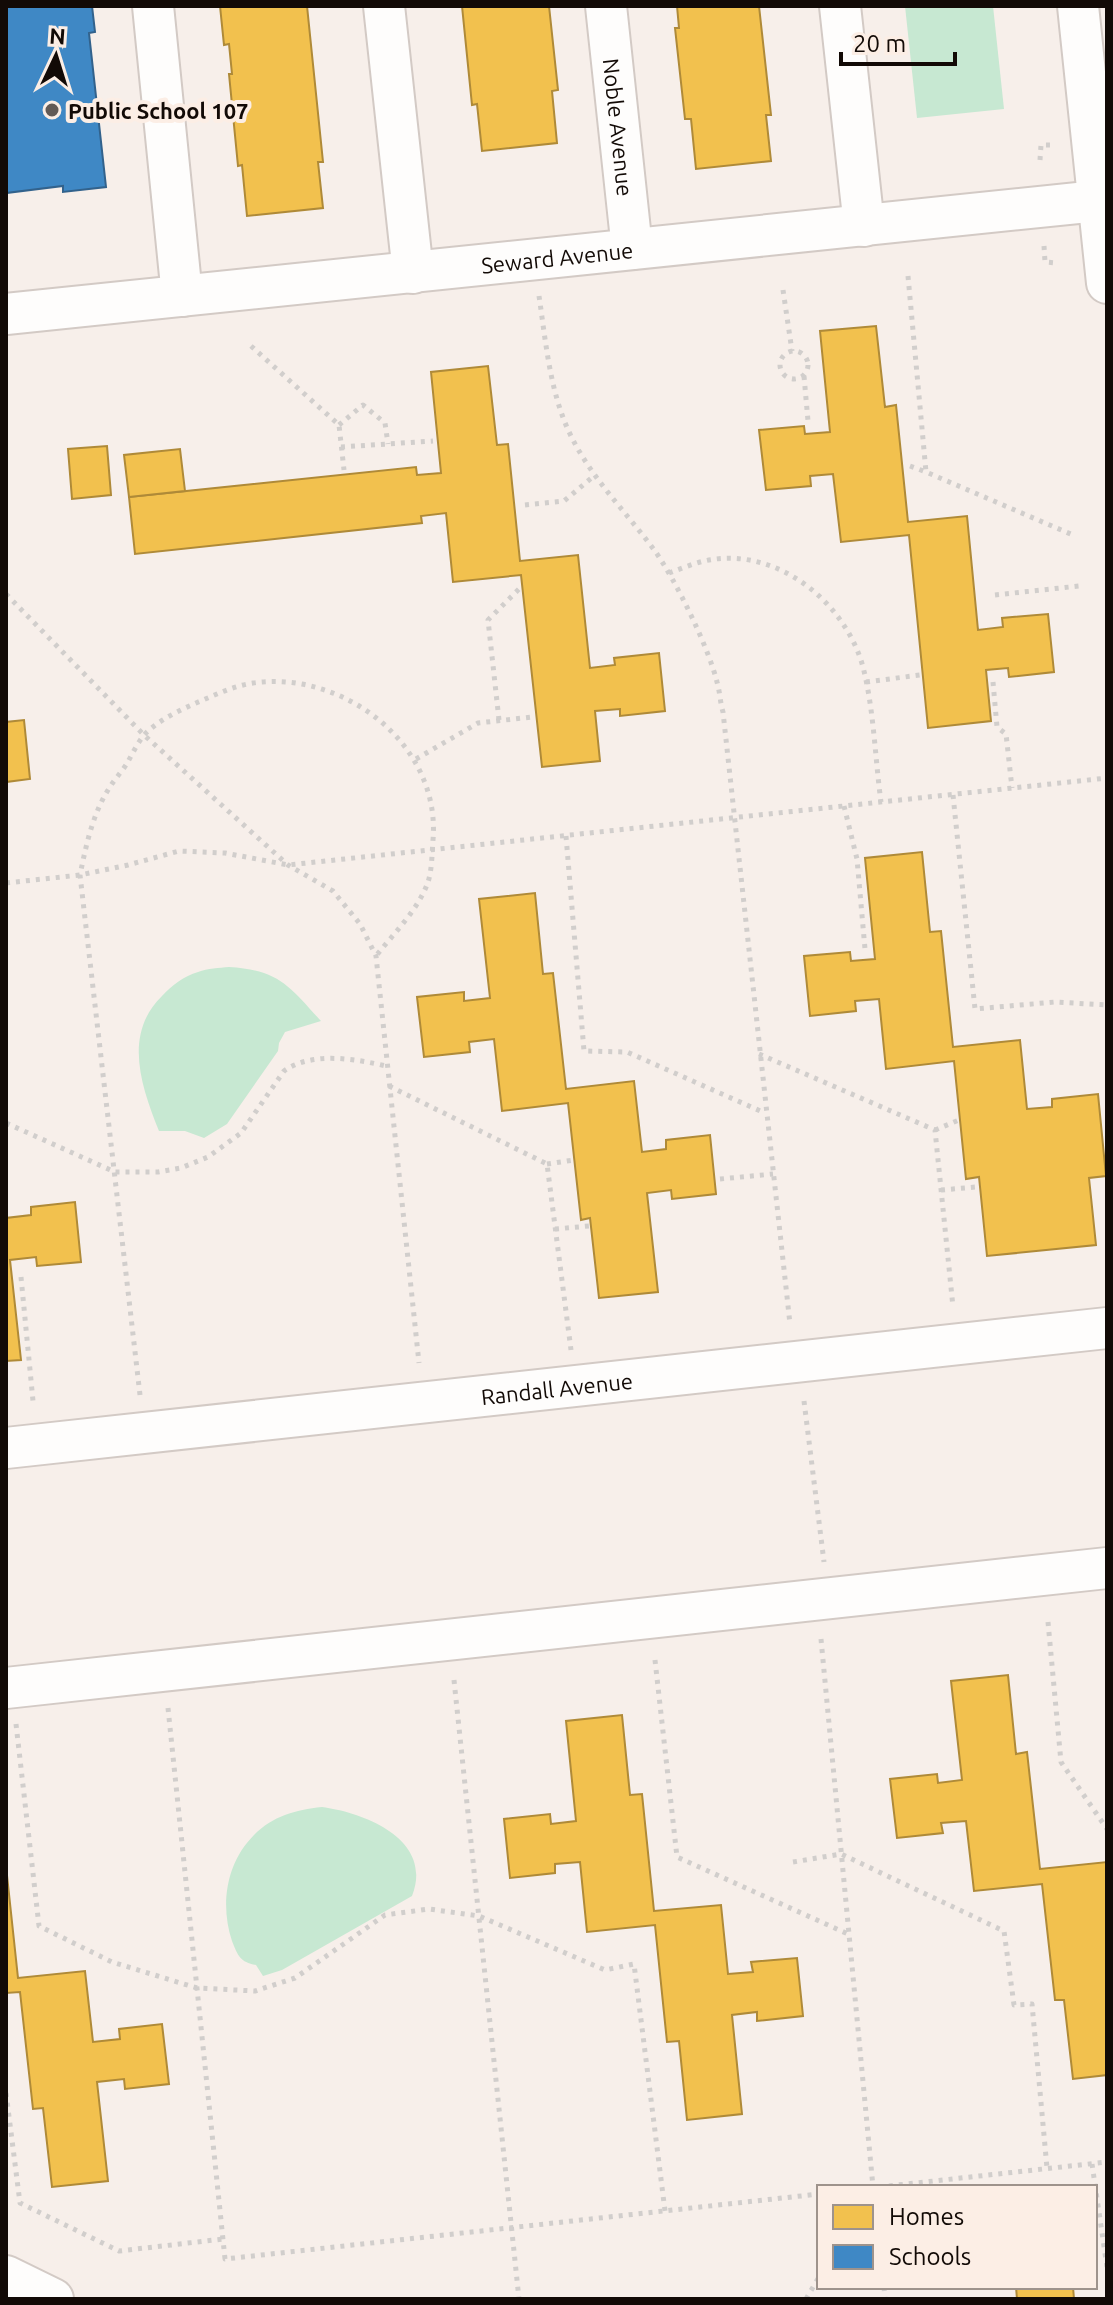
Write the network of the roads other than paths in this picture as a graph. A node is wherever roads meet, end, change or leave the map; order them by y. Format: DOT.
graph roads {
  1 [pos="153,6"];
  2 [pos="384,6"];
  3 [pos="606,6"];
  4 [pos="840,6"];
  5 [pos="1078,6"];
  6 [pos="1103,201"];
  7 [pos="864,226"];
  8 [pos="632,249"];
  9 [pos="413,273"];
  10 [pos="1107,283"];
  11 [pos="182,296"];
  12 [pos="6,314"];
  13 [pos="1107,1328"];
  14 [pos="6,1448"];
  15 [pos="1107,1568"];
  16 [pos="11,1706"];
  17 [pos="6,2276"];
  18 [pos="53,2299"];
  1 -- 11 [label="street"];
  2 -- 9 [label="street"];
  3 -- 8 [label="street, Noble Avenue"];
  4 -- 7 [label="street"];
  5 -- 6 [label="street"];
  6 -- 7 [label="street, Seward Avenue"];
  6 -- 10 [label="street"];
  7 -- 8 [label="street, Seward Avenue"];
  8 -- 9 [label="street, Seward Avenue"];
  9 -- 11 [label="street, Seward Avenue"];
  11 -- 12 [label="street, Seward Avenue"];
  13 -- 14 [label="street, Randall Avenue"];
  15 -- 16 [label="street"];
  17 -- 18 [label="street"];
}
